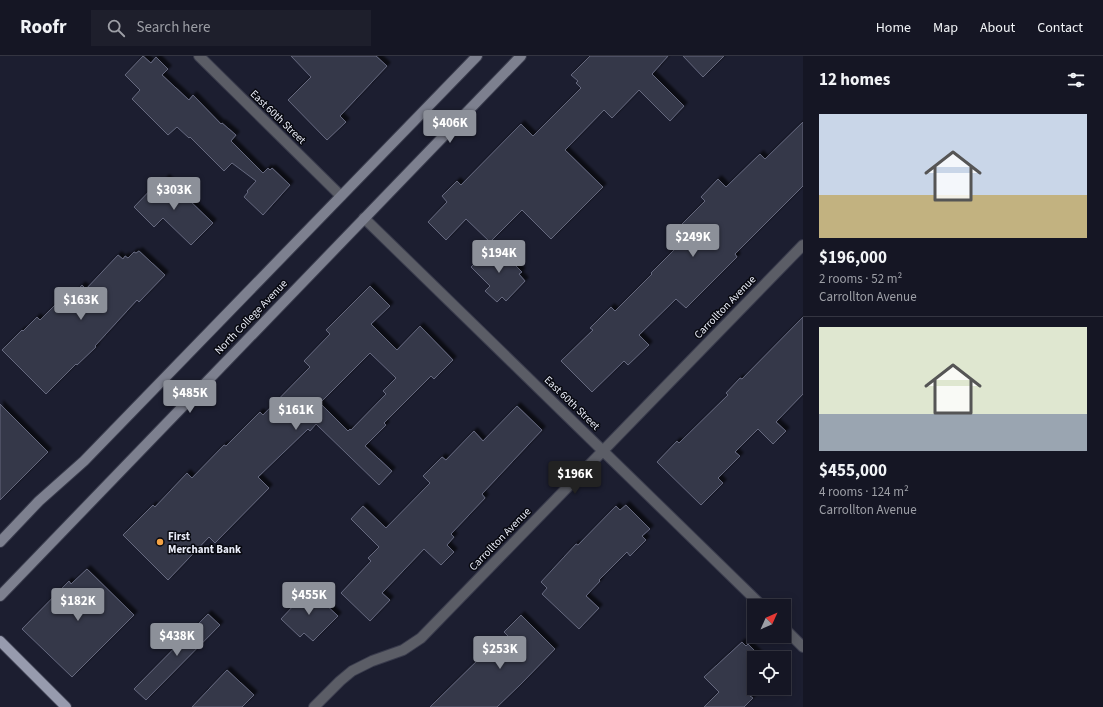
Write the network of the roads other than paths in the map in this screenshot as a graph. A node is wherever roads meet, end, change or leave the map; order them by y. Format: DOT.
graph roads {
  1 [pos="199,56"];
  2 [pos="477,56"];
  3 [pos="521,56"];
  4 [pos="341,196"];
  5 [pos="364,218"];
  6 [pos="803,244"];
  7 [pos="603,450"];
  8 [pos="0,542"];
  9 [pos="0,596"];
  10 [pos="755,599"];
  11 [pos="791,635"];
  12 [pos="0,641"];
  13 [pos="803,647"];
  14 [pos="66,707"];
  15 [pos="314,707"];
  1 -- 4 [label="street, East 60th Street"];
  2 -- 4 [label="main road, North College Avenue"];
  3 -- 5 [label="main road, North College Avenue"];
  4 -- 8 [label="main road, North College Avenue"];
  5 -- 7 [label="street, East 60th Street"];
  5 -- 9 [label="main road, North College Avenue"];
  6 -- 7 [label="street, Carrollton Avenue"];
  7 -- 10 [label="street, East 60th Street"];
  7 -- 15 [label="street, Carrollton Avenue"];
  11 -- 13 [label="street"];
  12 -- 14 [label="main road"];
}
